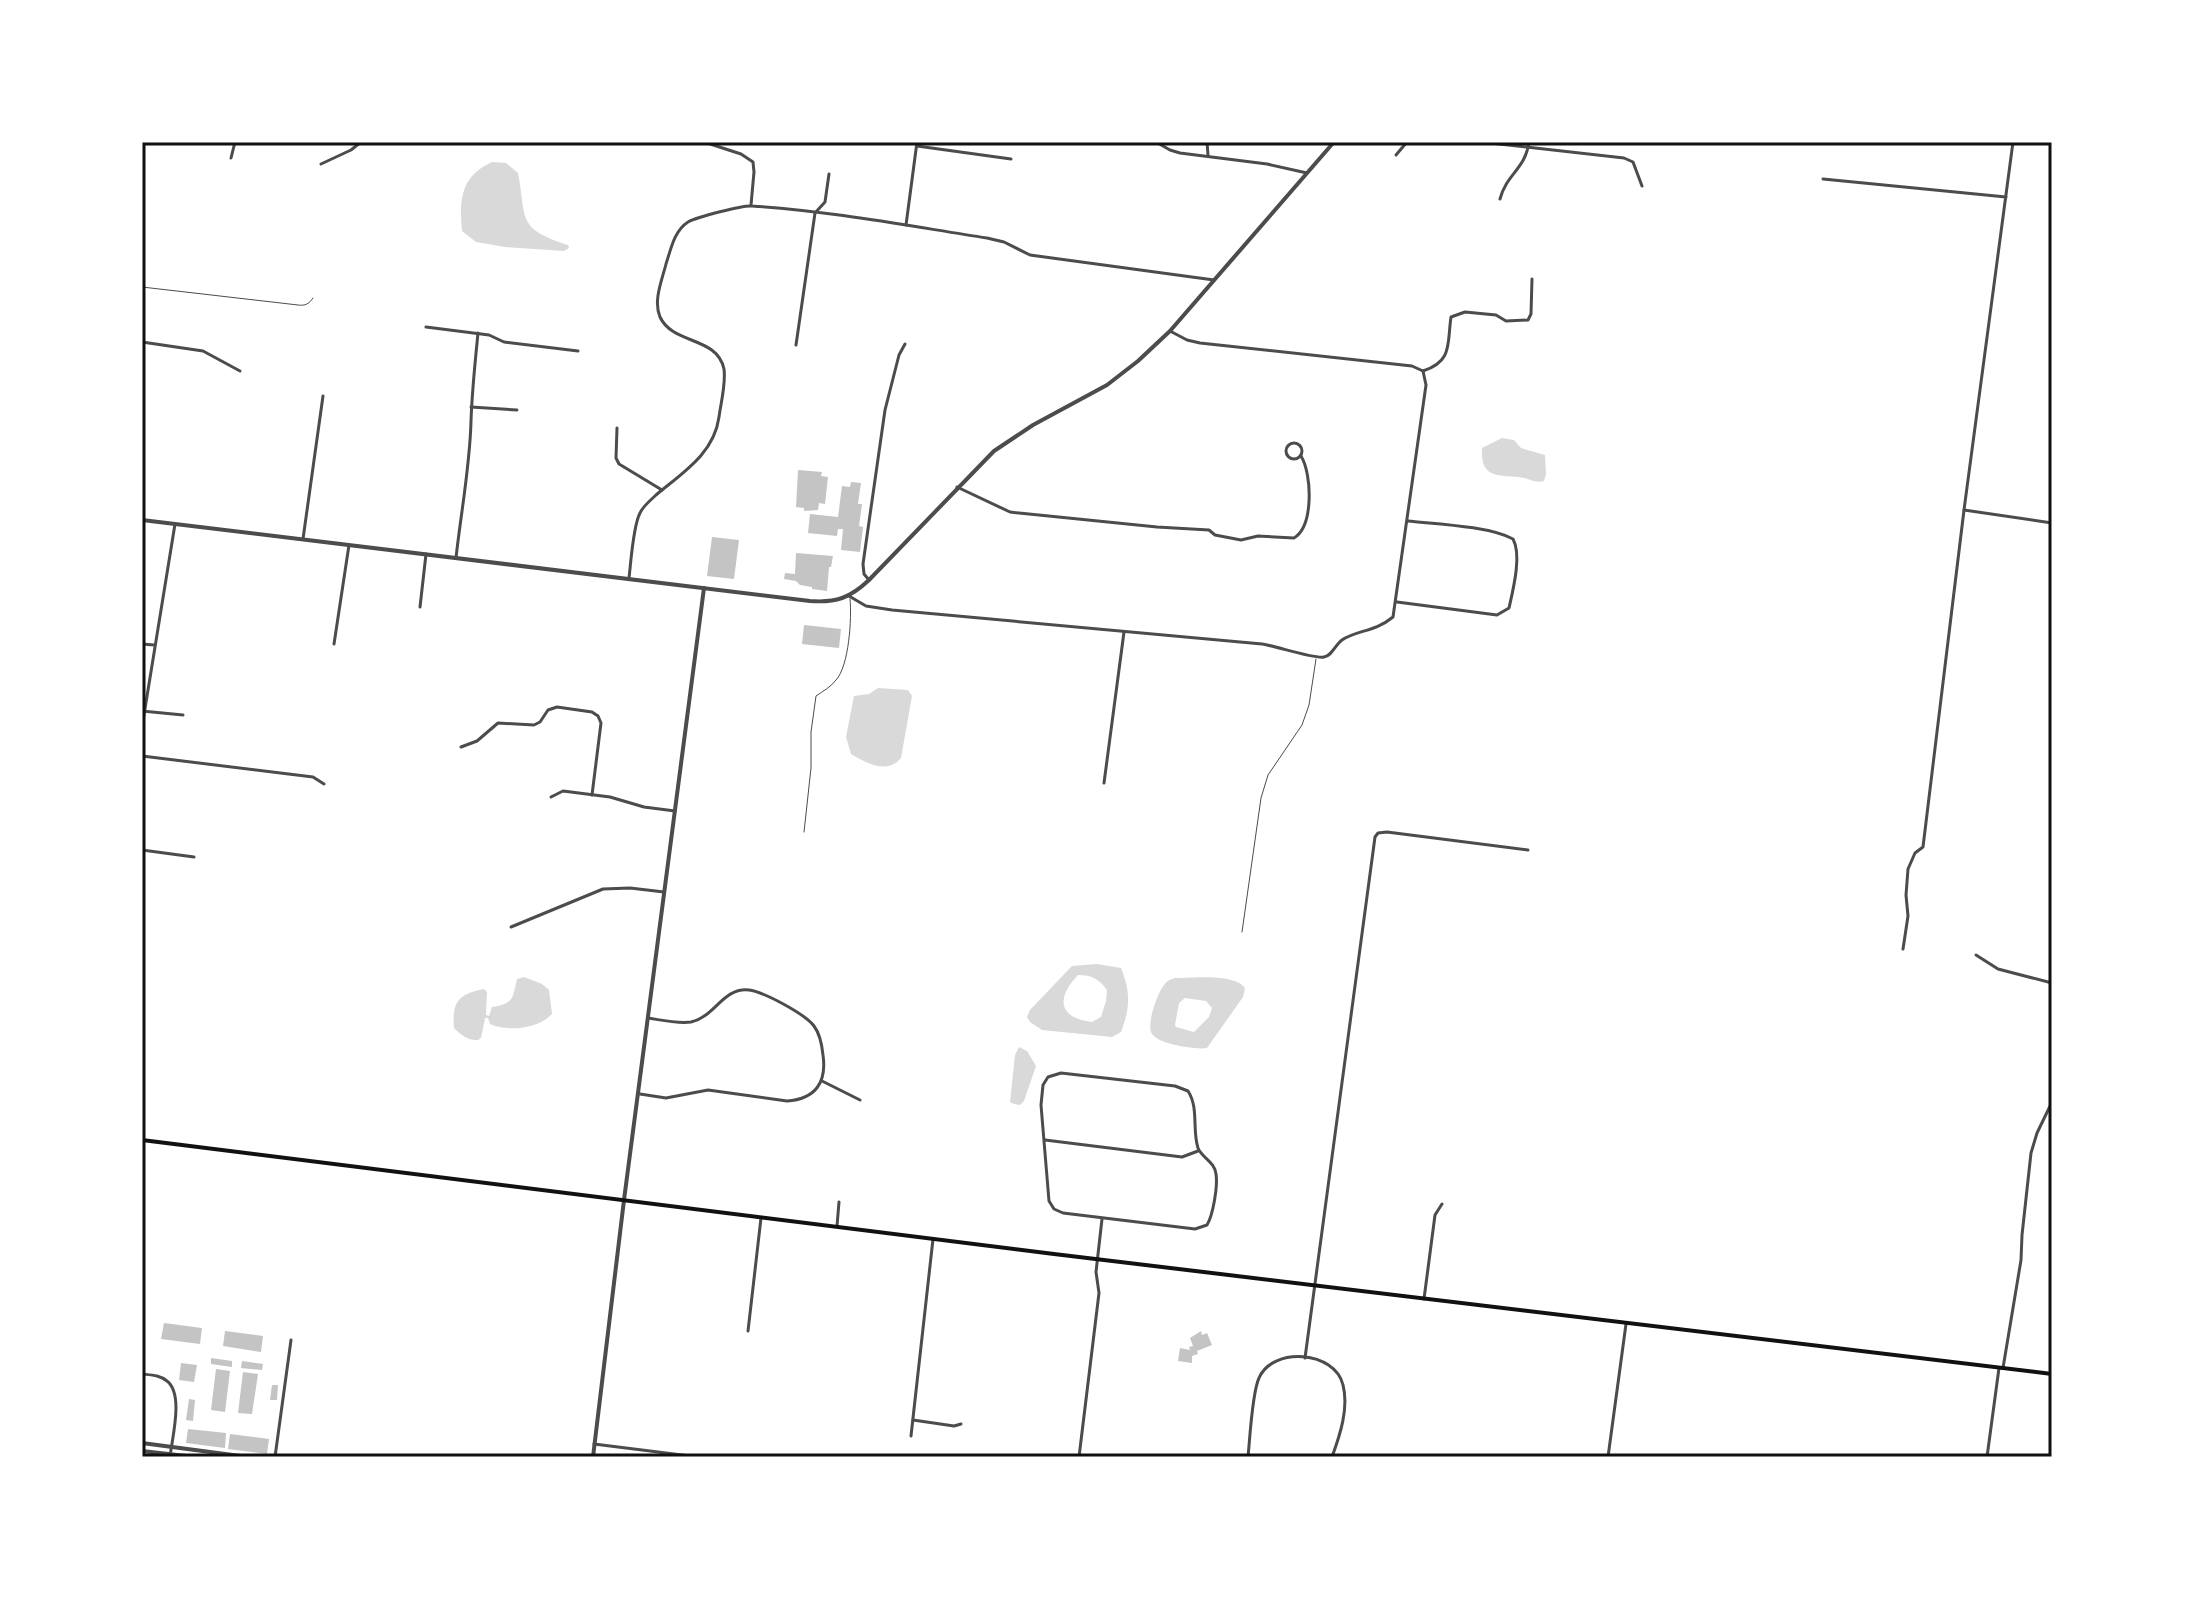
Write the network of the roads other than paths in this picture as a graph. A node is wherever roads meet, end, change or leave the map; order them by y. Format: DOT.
graph roads {
  1 [pos="235,142"];
  2 [pos="361,142"];
  3 [pos="704,142"];
  4 [pos="1156,142"];
  5 [pos="1207,142"];
  6 [pos="1334,142"];
  7 [pos="1407,142"];
  8 [pos="1481,142"];
  9 [pos="2013,142"];
  10 [pos="917,144"];
  11 [pos="1529,144"];
  12 [pos="1208,155"];
  13 [pos="1396,155"];
  14 [pos="231,158"];
  15 [pos="1011,159"];
  16 [pos="321,164"];
  17 [pos="1307,173"];
  18 [pos="829,174"];
  19 [pos="1823,179"];
  20 [pos="1642,186"];
  21 [pos="2006,197"];
  22 [pos="1500,199"];
  23 [pos="751,205"];
  24 [pos="815,213"];
  25 [pos="905,226"];
  26 [pos="1532,279"];
  27 [pos="1214,280"];
  28 [pos="142,287"];
  29 [pos="313,298"];
  30 [pos="426,327"];
  31 [pos="1170,331"];
  32 [pos="478,333"];
  33 [pos="142,342"];
  34 [pos="905,344"];
  35 [pos="796,345"];
  36 [pos="578,351"];
  37 [pos="240,371"];
  38 [pos="1423,371"];
  39 [pos="323,396"];
  40 [pos="471,407"];
  41 [pos="517,410"];
  42 [pos="617,428"];
  43 [pos="1301,456"];
  44 [pos="957,487"];
  45 [pos="662,490"];
  46 [pos="1964,510"];
  47 [pos="142,520"];
  48 [pos="1408,521"];
  49 [pos="2052,523"];
  50 [pos="175,524"];
  51 [pos="303,540"];
  52 [pos="349,545"];
  53 [pos="426,554"];
  54 [pos="456,558"];
  55 [pos="629,578"];
  56 [pos="869,580"];
  57 [pos="704,588"];
  58 [pos="849,596"];
  59 [pos="1396,601"];
  60 [pos="420,607"];
  61 [pos="1124,632"];
  62 [pos="142,644"];
  63 [pos="334,644"];
  64 [pos="154,645"];
  65 [pos="1316,657"];
  66 [pos="143,711"];
  67 [pos="183,715"];
  68 [pos="142,727"];
  69 [pos="461,747"];
  70 [pos="142,756"];
  71 [pos="1104,783"];
  72 [pos="324,784"];
  73 [pos="592,795"];
  74 [pos="551,797"];
  75 [pos="675,811"];
  76 [pos="804,832"];
  77 [pos="1528,850"];
  78 [pos="142,852"];
  79 [pos="194,857"];
  80 [pos="664,892"];
  81 [pos="511,927"];
  82 [pos="1242,932"];
  83 [pos="1903,949"];
  84 [pos="1976,955"];
  85 [pos="2052,983"];
  86 [pos="648,1018"];
  87 [pos="822,1081"];
  88 [pos="638,1093"];
  89 [pos="860,1100"];
  90 [pos="2052,1102"];
  91 [pos="142,1140"];
  92 [pos="1045,1140"];
  93 [pos="1199,1151"];
  94 [pos="624,1200"];
  95 [pos="839,1202"];
  96 [pos="1442,1204"];
  97 [pos="1102,1217"];
  98 [pos="761,1218"];
  99 [pos="837,1227"];
  100 [pos="933,1239"];
  101 [pos="1098,1259"];
  102 [pos="1314,1285"];
  103 [pos="1424,1299"];
  104 [pos="1626,1324"];
  105 [pos="748,1331"];
  106 [pos="291,1340"];
  107 [pos="1305,1358"];
  108 [pos="2001,1368"];
  109 [pos="142,1374"];
  110 [pos="2052,1374"];
  111 [pos="913,1420"];
  112 [pos="961,1424"];
  113 [pos="911,1436"];
  114 [pos="142,1443"];
  115 [pos="594,1444"];
  116 [pos="171,1446"];
  117 [pos="142,1451"];
  118 [pos="170,1456"];
  119 [pos="195,1457"];
  120 [pos="248,1457"];
  121 [pos="275,1457"];
  122 [pos="593,1457"];
  123 [pos="698,1457"];
  124 [pos="1079,1457"];
  125 [pos="1248,1457"];
  126 [pos="1332,1457"];
  127 [pos="1608,1457"];
  128 [pos="1987,1457"];
  1 -- 14 [label="street"];
  2 -- 16 [label="street"];
  3 -- 23 [label="street"];
  4 -- 12 [label="street"];
  5 -- 12 [label="street"];
  6 -- 17 [label="street"];
  7 -- 13 [label="street"];
  8 -- 11 [label="street"];
  9 -- 21 [label="street"];
  10 -- 15 [label="street"];
  10 -- 25 [label="street"];
  11 -- 20 [label="street"];
  11 -- 22 [label="street"];
  12 -- 17 [label="street"];
  17 -- 27 [label="street"];
  18 -- 24 [label="street"];
  19 -- 21 [label="street"];
  21 -- 46 [label="street"];
  23 -- 24 [label="street"];
  23 -- 45 [label="street"];
  24 -- 25 [label="street"];
  24 -- 35 [label="street"];
  25 -- 27 [label="street"];
  26 -- 38 [label="street"];
  27 -- 31 [label="street"];
  28 -- 29 [label="lane"];
  30 -- 32 [label="street"];
  31 -- 38 [label="street"];
  31 -- 44 [label="street"];
  32 -- 36 [label="street"];
  32 -- 40 [label="street"];
  33 -- 37 [label="street"];
  34 -- 56 [label="street"];
  38 -- 48 [label="street"];
  39 -- 51 [label="street"];
  40 -- 41 [label="street"];
  40 -- 54 [label="street"];
  42 -- 45 [label="street"];
  43 -- 43 [label="street"];
  43 -- 44 [label="street"];
  44 -- 56 [label="street"];
  45 -- 55 [label="street"];
  46 -- 49 [label="street"];
  46 -- 83 [label="street"];
  47 -- 50 [label="street"];
  48 -- 59 [label="street"];
  48 -- 59 [label="street"];
  50 -- 51 [label="street"];
  50 -- 64 [label="street"];
  51 -- 52 [label="street"];
  52 -- 53 [label="street"];
  52 -- 63 [label="street"];
  53 -- 54 [label="street"];
  53 -- 60 [label="street"];
  54 -- 55 [label="street"];
  55 -- 57 [label="street"];
  56 -- 58 [label="street"];
  57 -- 58 [label="street"];
  57 -- 75 [label="street"];
  58 -- 61 [label="street"];
  58 -- 76 [label="lane"];
  59 -- 65 [label="street"];
  61 -- 65 [label="street"];
  61 -- 71 [label="street"];
  62 -- 64 [label="street"];
  64 -- 66 [label="street"];
  65 -- 82 [label="lane"];
  66 -- 67 [label="street"];
  66 -- 68 [label="street"];
  69 -- 73 [label="street"];
  70 -- 72 [label="street"];
  73 -- 74 [label="street"];
  73 -- 75 [label="street"];
  75 -- 80 [label="street"];
  77 -- 102 [label="street"];
  78 -- 79 [label="street"];
  80 -- 81 [label="street"];
  80 -- 86 [label="street"];
  84 -- 85 [label="street"];
  86 -- 87 [label="street"];
  86 -- 88 [label="street"];
  87 -- 88 [label="street"];
  87 -- 89 [label="street"];
  88 -- 94 [label="street"];
  90 -- 108 [label="street"];
  91 -- 94 [label="main road"];
  92 -- 93 [label="street"];
  92 -- 93 [label="street"];
  92 -- 97 [label="street"];
  93 -- 97 [label="street"];
  94 -- 98 [label="main road"];
  94 -- 115 [label="street"];
  95 -- 99 [label="street"];
  96 -- 103 [label="street"];
  97 -- 101 [label="street"];
  98 -- 99 [label="main road"];
  98 -- 105 [label="street"];
  99 -- 100 [label="main road"];
  100 -- 101 [label="main road"];
  100 -- 111 [label="street"];
  101 -- 102 [label="main road"];
  101 -- 124 [label="street"];
  102 -- 103 [label="main road"];
  102 -- 107 [label="street"];
  103 -- 104 [label="main road"];
  104 -- 108 [label="main road"];
  104 -- 127 [label="street"];
  106 -- 121 [label="street"];
  107 -- 125 [label="street"];
  107 -- 126 [label="street"];
  108 -- 110 [label="main road"];
  108 -- 128 [label="street"];
  109 -- 116 [label="street"];
  111 -- 112 [label="street"];
  111 -- 113 [label="street"];
  114 -- 116 [label="street"];
  115 -- 122 [label="street"];
  115 -- 123 [label="street"];
  116 -- 118 [label="street"];
  116 -- 120 [label="street"];
  117 -- 118 [label="street"];
  118 -- 119 [label="street"];
}
